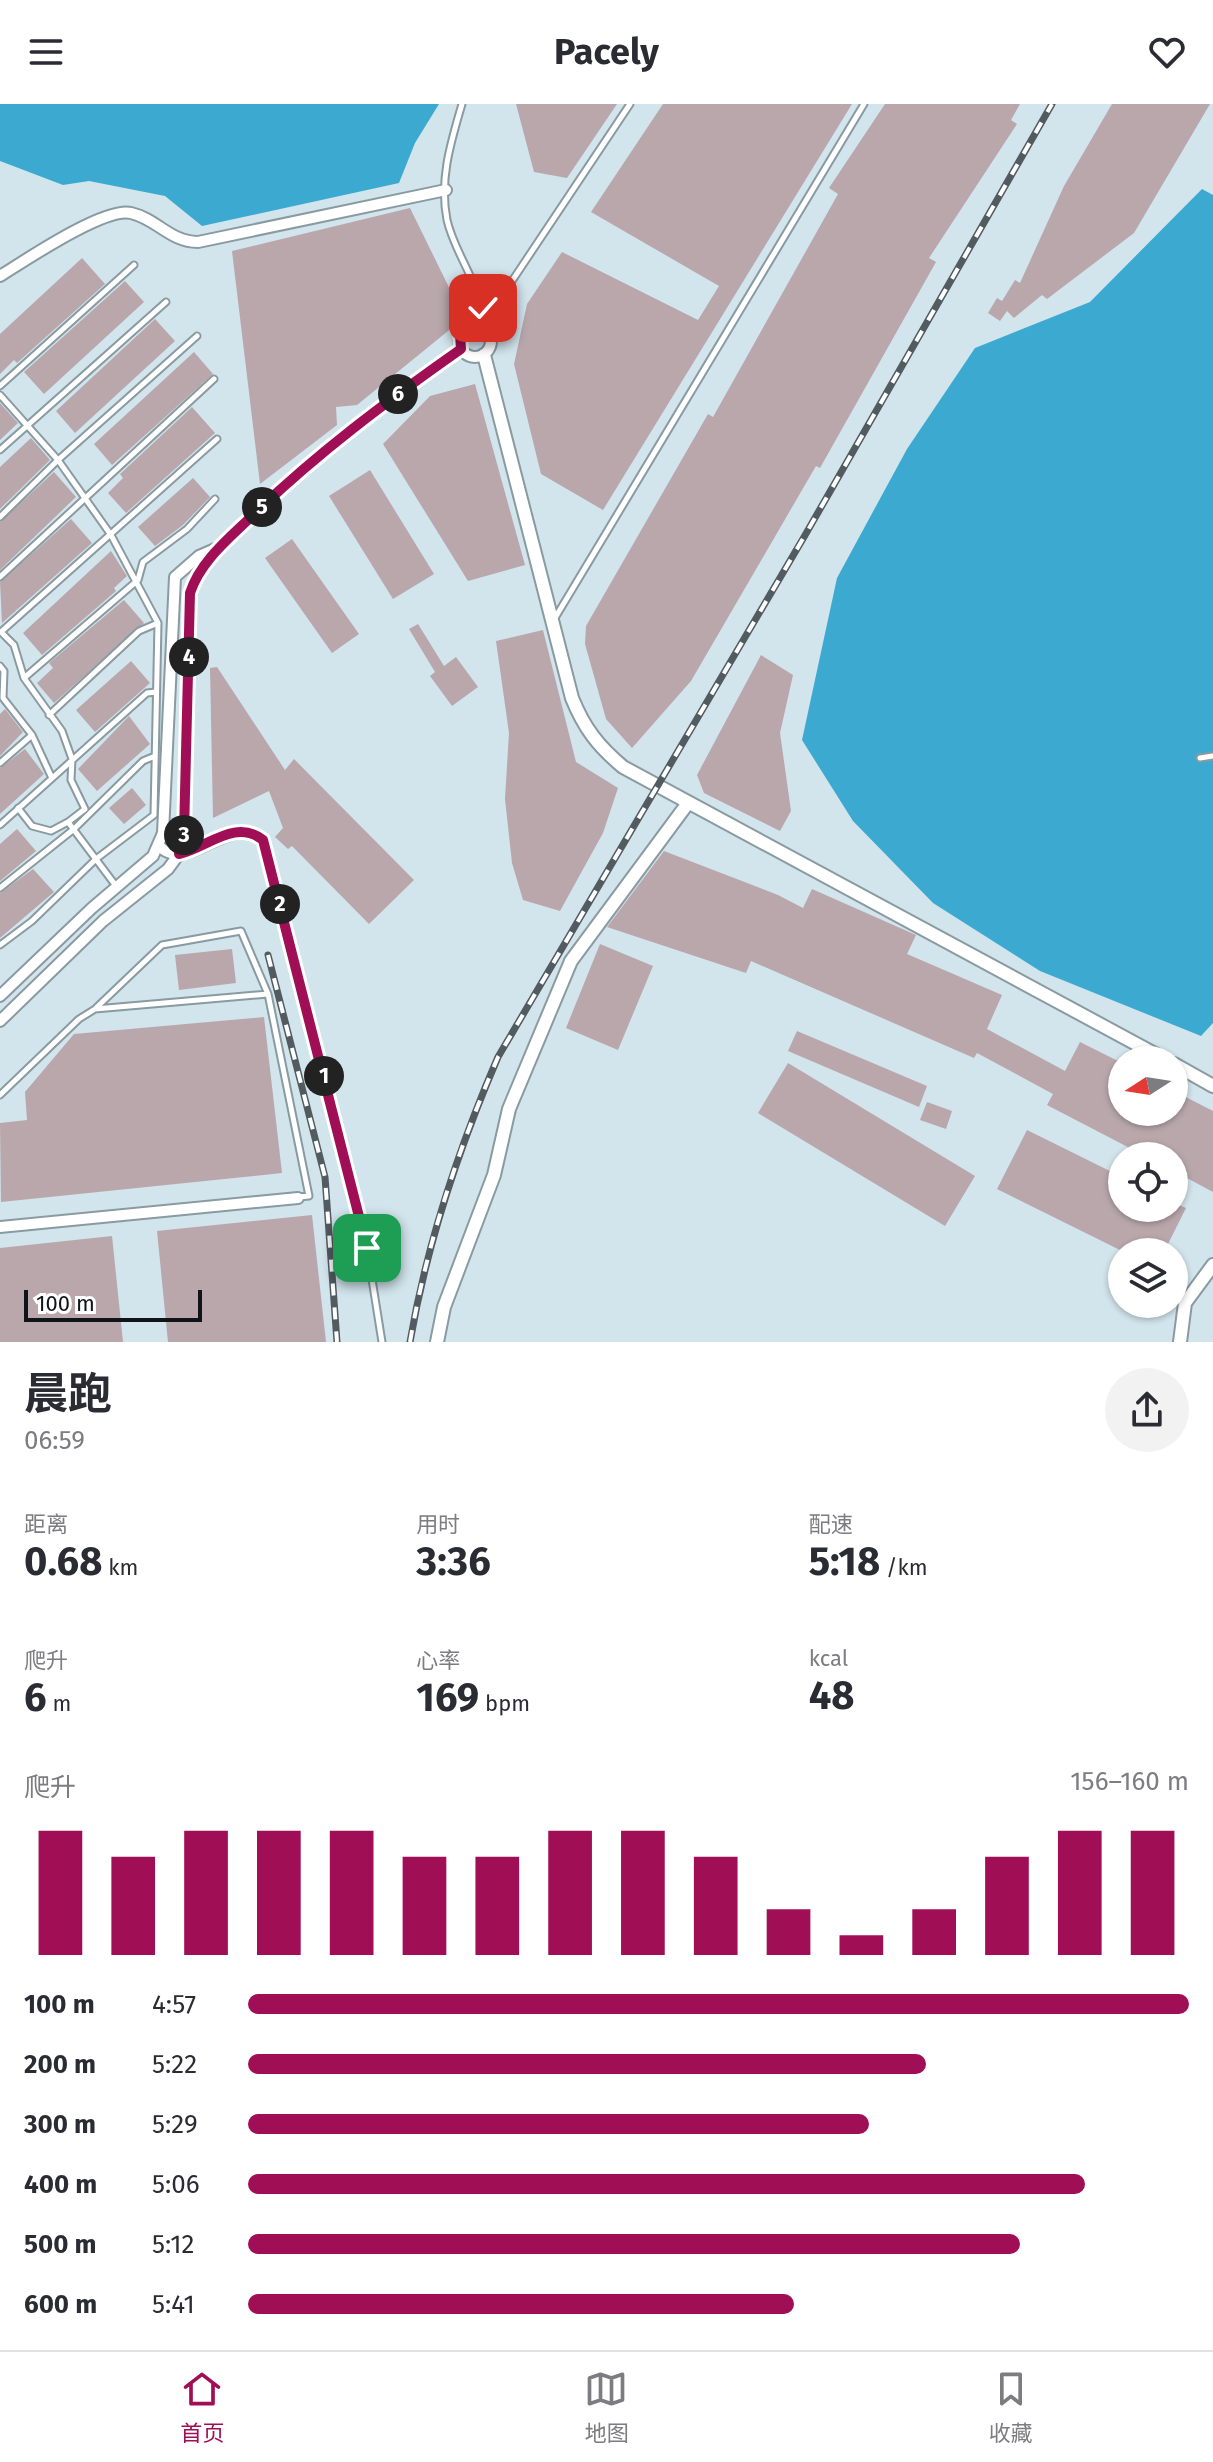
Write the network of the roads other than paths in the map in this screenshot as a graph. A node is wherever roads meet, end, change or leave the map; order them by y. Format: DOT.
graph roads {
  1 [pos="462,104"];
  2 [pos="630,104"];
  3 [pos="864,104"];
  4 [pos="446,190"];
  5 [pos="134,265"];
  6 [pos="0,276"];
  7 [pos="166,302"];
  8 [pos="482,326"];
  9 [pos="197,336"];
  10 [pos="461,349"];
  11 [pos="484,355"];
  12 [pos="214,379"];
  13 [pos="0,386"];
  14 [pos="0,395"];
  15 [pos="28,426"];
  16 [pos="217,439"];
  17 [pos="0,450"];
  18 [pos="58,460"];
  19 [pos="215,499"];
  20 [pos="86,500"];
  21 [pos="0,517"];
  22 [pos="111,535"];
  23 [pos="220,546"];
  24 [pos="0,577"];
  25 [pos="138,580"];
  26 [pos="158,623"];
  27 [pos="552,623"];
  28 [pos="0,631"];
  29 [pos="0,666"];
  30 [pos="24,678"];
  31 [pos="156,692"];
  32 [pos="2,699"];
  33 [pos="49,715"];
  34 [pos="32,735"];
  35 [pos="155,756"];
  36 [pos="1213,756"];
  37 [pos="1200,758"];
  38 [pos="72,759"];
  39 [pos="0,763"];
  40 [pos="51,776"];
  41 [pos="688,803"];
  42 [pos="18,808"];
  43 [pos="68,822"];
  44 [pos="0,825"];
  45 [pos="74,829"];
  46 [pos="158,845"];
  47 [pos="191,852"];
  48 [pos="179,854"];
  49 [pos="96,859"];
  50 [pos="168,869"];
  51 [pos="116,887"];
  52 [pos="0,888"];
  53 [pos="0,945"];
  54 [pos="297,972"];
  55 [pos="268,994"];
  56 [pos="0,996"];
  57 [pos="95,1009"];
  58 [pos="0,1021"];
  59 [pos="1140,1046"];
  60 [pos="1188,1072"];
  61 [pos="1213,1086"];
  62 [pos="0,1095"];
  63 [pos="298,1198"];
  64 [pos="0,1227"];
  65 [pos="1213,1265"];
  66 [pos="1213,1279"];
  67 [pos="1193,1288"];
  68 [pos="382,1342"];
  69 [pos="437,1342"];
  70 [pos="1180,1342"];
  1 -- 4 [label="lane"];
  2 -- 8 [label="lane"];
  3 -- 27 [label="lane"];
  4 -- 6 [label="street"];
  4 -- 8 [label="lane"];
  5 -- 13 [label="lane"];
  7 -- 15 [label="lane"];
  8 -- 10 [label="street"];
  8 -- 11 [label="street"];
  9 -- 18 [label="lane"];
  10 -- 11 [label="street"];
  10 -- 23 [label="street"];
  11 -- 27 [label="street"];
  12 -- 20 [label="lane"];
  14 -- 15 [label="lane"];
  15 -- 17 [label="lane"];
  15 -- 18 [label="lane"];
  16 -- 22 [label="lane"];
  18 -- 20 [label="lane"];
  18 -- 21 [label="lane"];
  19 -- 25 [label="lane"];
  20 -- 22 [label="lane"];
  20 -- 24 [label="lane"];
  22 -- 25 [label="lane"];
  22 -- 28 [label="lane"];
  23 -- 46 [label="street"];
  23 -- 48 [label="street"];
  25 -- 26 [label="lane"];
  25 -- 30 [label="lane"];
  26 -- 31 [label="lane"];
  26 -- 33 [label="lane"];
  27 -- 41 [label="street"];
  28 -- 30 [label="lane"];
  29 -- 32 [label="lane"];
  30 -- 33 [label="lane"];
  31 -- 35 [label="lane"];
  31 -- 38 [label="lane"];
  32 -- 34 [label="lane"];
  33 -- 38 [label="lane"];
  34 -- 39 [label="lane"];
  34 -- 40 [label="lane"];
  35 -- 45 [label="lane"];
  35 -- 49 [label="lane"];
  36 -- 37 [label="lane"];
  38 -- 40 [label="lane"];
  38 -- 43 [label="lane"];
  40 -- 42 [label="lane"];
  41 -- 59 [label="street"];
  41 -- 69 [label="street"];
  42 -- 43 [label="lane"];
  42 -- 44 [label="lane"];
  43 -- 45 [label="lane"];
  45 -- 49 [label="lane"];
  45 -- 52 [label="lane"];
  46 -- 48 [label="street"];
  46 -- 51 [label="street"];
  47 -- 48 [label="street"];
  47 -- 50 [label="street"];
  47 -- 54 [label="street"];
  48 -- 50 [label="street"];
  49 -- 51 [label="lane"];
  49 -- 53 [label="lane"];
  50 -- 58 [label="street"];
  51 -- 56 [label="street"];
  54 -- 68 [label="lane"];
  55 -- 57 [label="lane"];
  55 -- 57 [label="lane"];
  55 -- 63 [label="lane"];
  57 -- 62 [label="lane"];
  60 -- 61 [label="street"];
  63 -- 64 [label="street"];
  65 -- 67 [label="street"];
  66 -- 67 [label="lane"];
  67 -- 70 [label="street"];
}
